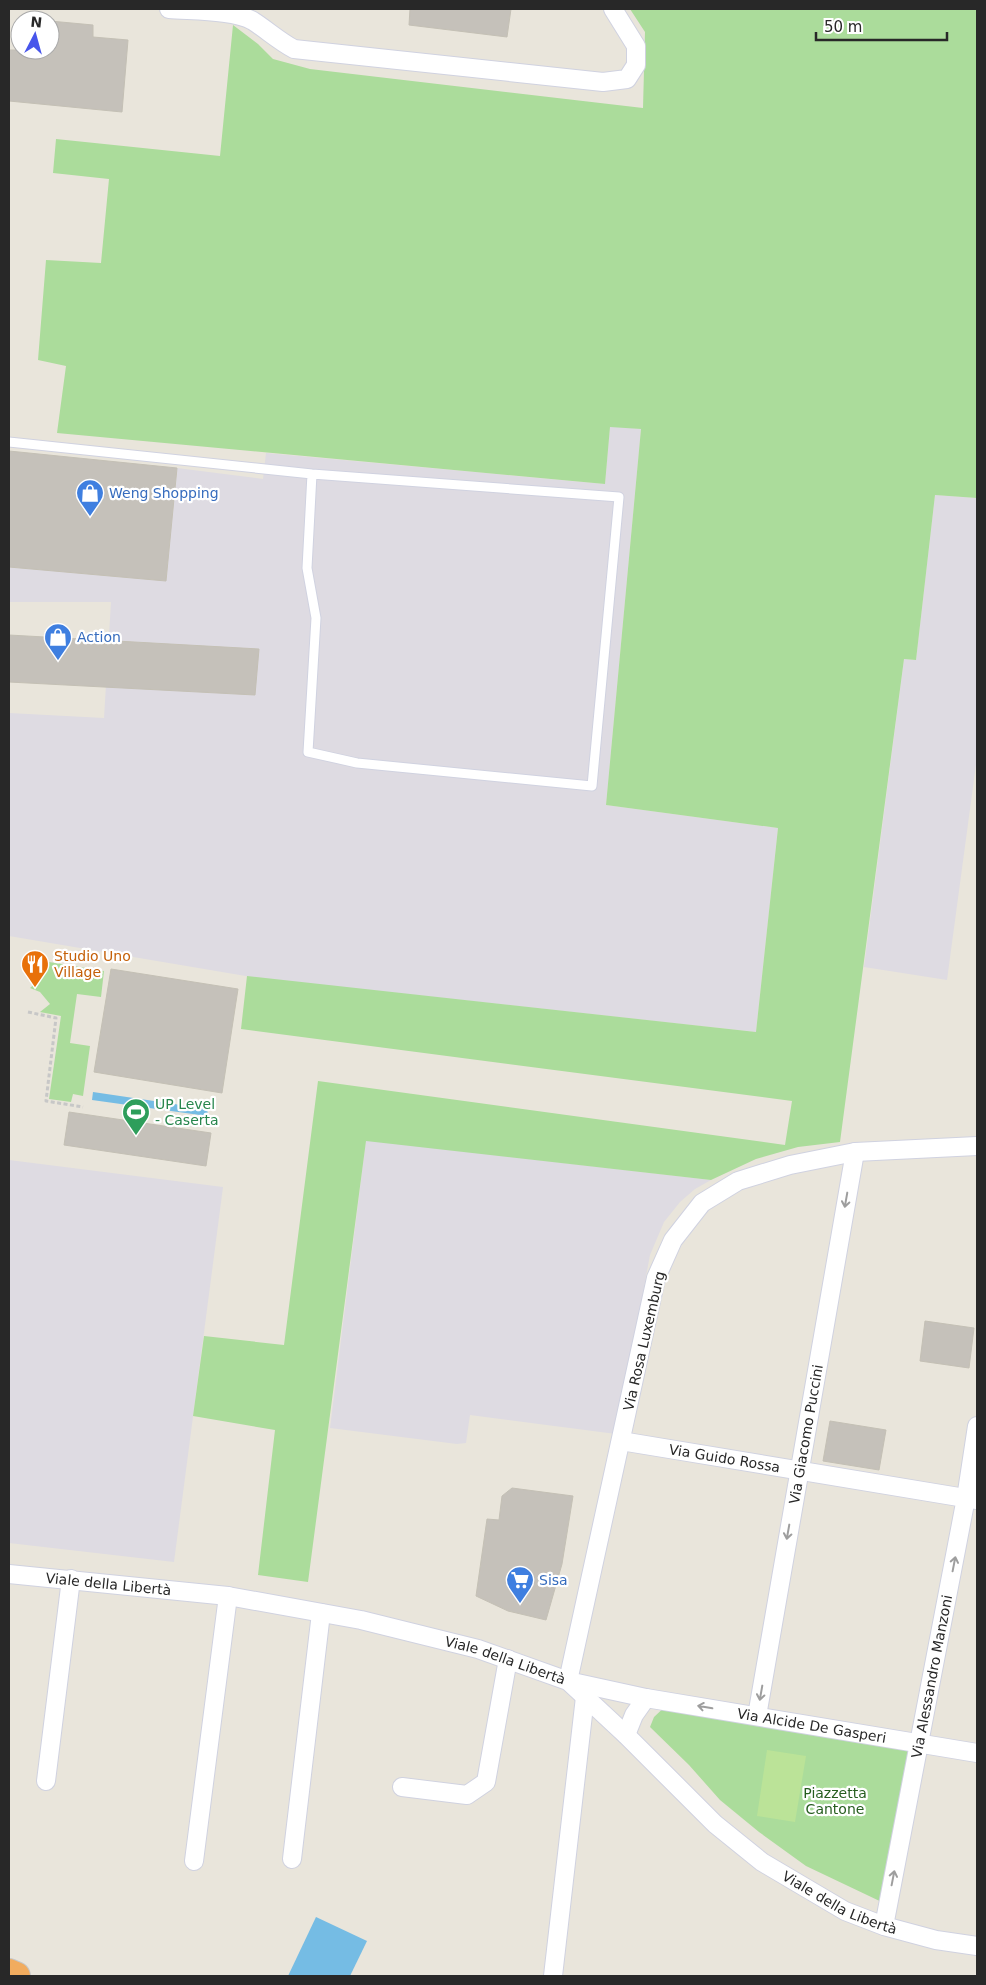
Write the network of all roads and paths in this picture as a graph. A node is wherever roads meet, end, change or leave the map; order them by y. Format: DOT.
graph roads {
  1 [pos="169,9"];
  2 [pos="613,9"];
  3 [pos="9,442"];
  4 [pos="312,474"];
  5 [pos="28,1012"];
  6 [pos="83,1107"];
  7 [pos="977,1146"];
  8 [pos="855,1152"];
  9 [pos="977,1426"];
  10 [pos="621,1441"];
  11 [pos="798,1471"];
  12 [pos="972,1499"];
  13 [pos="9,1574"];
  14 [pos="71,1579"];
  15 [pos="228,1596"];
  16 [pos="320,1612"];
  17 [pos="508,1659"];
  18 [pos="568,1681"];
  19 [pos="585,1697"];
  20 [pos="646,1698"];
  21 [pos="757,1716"];
  22 [pos="626,1735"];
  23 [pos="920,1743"];
  24 [pos="977,1753"];
  25 [pos="46,1781"];
  26 [pos="402,1787"];
  27 [pos="292,1859"];
  28 [pos="194,1861"];
  29 [pos="884,1926"];
  30 [pos="977,1946"];
  31 [pos="9,1972"];
  32 [pos="16,1976"];
  33 [pos="553,1976"];
  1 -- 2 [label="street"];
  3 -- 4 [label="lane"];
  4 -- 4 [label="lane"];
  5 -- 6 [label="path"];
  7 -- 8 [label="street, Via Rosa Luxemburg"];
  8 -- 10 [label="street, Via Rosa Luxemburg"];
  8 -- 11 [label="street, Via Giacomo Puccini, one-way"];
  9 -- 12 [label="street, Via Alessandro Manzoni"];
  10 -- 11 [label="street, Via Guido Rossa"];
  10 -- 18 [label="street, Via Rosa Luxemburg"];
  11 -- 12 [label="street, Via Guido Rossa"];
  11 -- 21 [label="street, Via Giacomo Puccini, one-way"];
  23 -- 12 [label="street, Via Alessandro Manzoni, one-way"];
  13 -- 14 [label="street, Viale della Libertà"];
  14 -- 15 [label="street, Viale della Libertà"];
  14 -- 25 [label="street"];
  15 -- 16 [label="street, Viale della Libertà"];
  15 -- 28 [label="street"];
  16 -- 17 [label="street, Viale della Libertà"];
  16 -- 27 [label="street"];
  17 -- 18 [label="street, Viale della Libertà"];
  17 -- 26 [label="street"];
  18 -- 19 [label="street, Viale della Libertà"];
  18 -- 20 [label="street, Via Alcide De Gasperi"];
  19 -- 22 [label="street, Viale della Libertà"];
  19 -- 33 [label="street"];
  21 -- 20 [label="street, Via Alcide De Gasperi, one-way"];
  20 -- 22 [label="street"];
  21 -- 23 [label="street, Via Alcide De Gasperi"];
  22 -- 29 [label="street, Viale della Libertà"];
  23 -- 24 [label="street, Via Alcide De Gasperi"];
  29 -- 23 [label="street, Via Alessandro Manzoni, one-way"];
  29 -- 30 [label="street, Viale della Libertà"];
  31 -- 32 [label="highway"];
}
